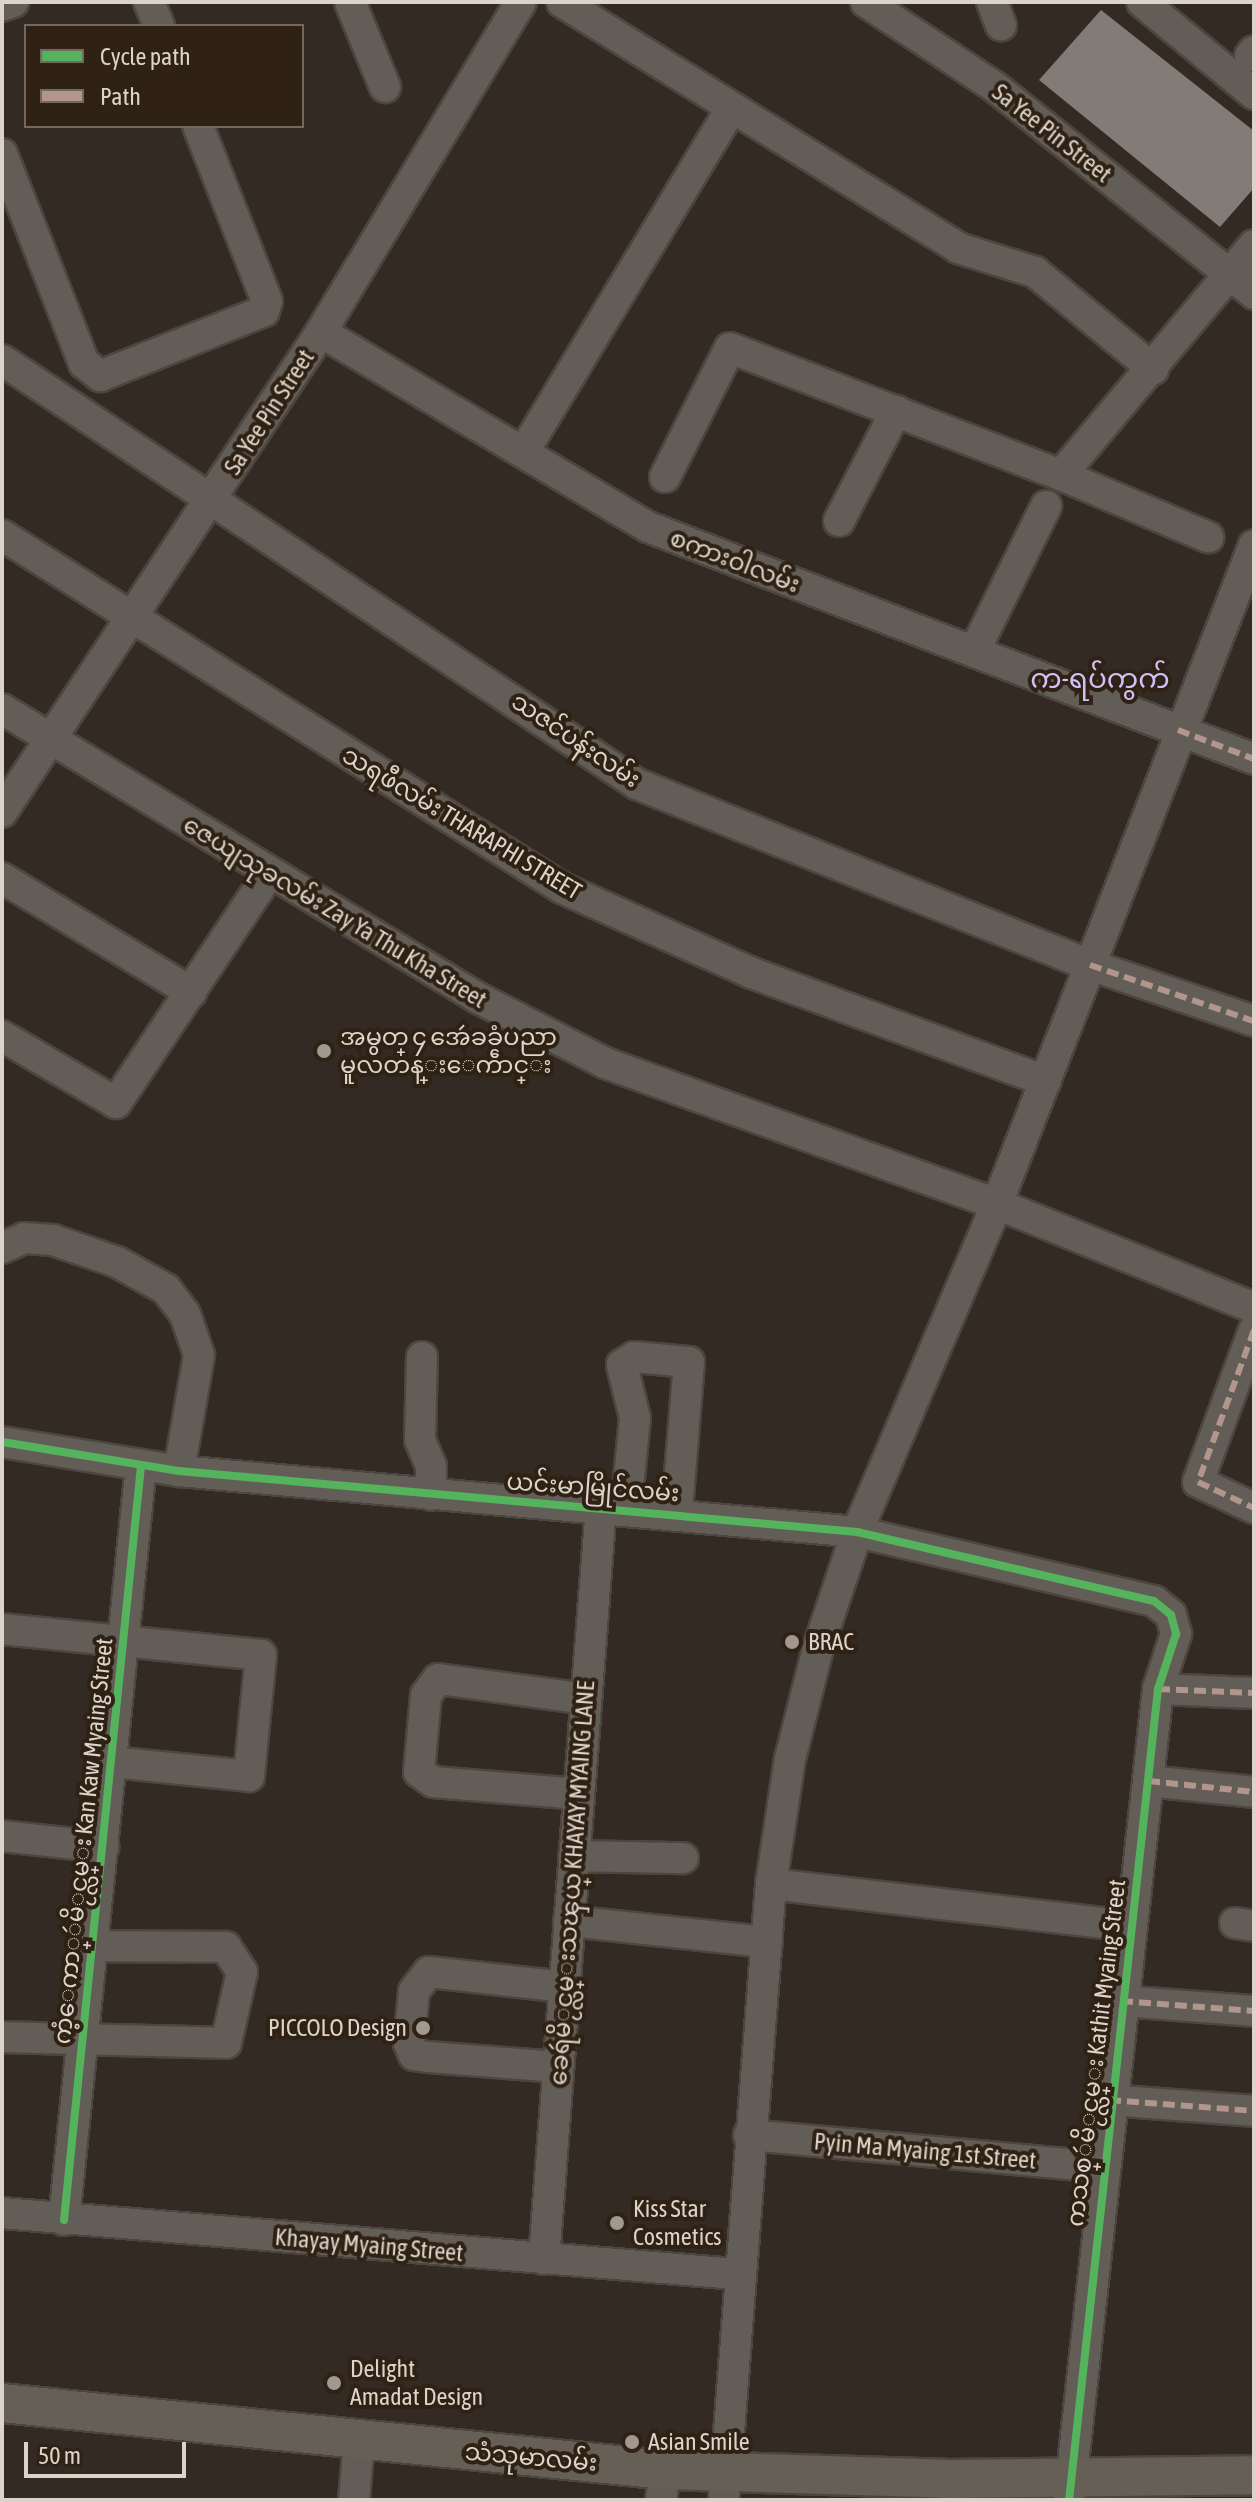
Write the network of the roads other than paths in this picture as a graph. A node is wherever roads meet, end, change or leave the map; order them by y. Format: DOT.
graph roads {
  1 [pos="13,2"];
  2 [pos="149,2"];
  3 [pos="350,2"];
  4 [pos="521,2"];
  5 [pos="562,2"];
  6 [pos="866,2"];
  7 [pos="1142,2"];
  8 [pos="2,6"];
  9 [pos="158,24"];
  10 [pos="385,87"];
  11 [pos="1254,94"];
  12 [pos="729,112"];
  13 [pos="199,128"];
  14 [pos="2,154"];
  15 [pos="1254,245"];
  16 [pos="1230,274"];
  17 [pos="1254,294"];
  18 [pos="321,332"];
  19 [pos="2,360"];
  20 [pos="1153,369"];
  21 [pos="896,411"];
  22 [pos="524,451"];
  23 [pos="1061,475"];
  24 [pos="665,477"];
  25 [pos="211,502"];
  26 [pos="1046,506"];
  27 [pos="839,521"];
  28 [pos="2,535"];
  29 [pos="1208,537"];
  30 [pos="1254,545"];
  31 [pos="131,620"];
  32 [pos="974,652"];
  33 [pos="2,709"];
  34 [pos="1178,730"];
  35 [pos="49,739"];
  36 [pos="1254,759"];
  37 [pos="2,812"];
  38 [pos="269,874"];
  39 [pos="2,878"];
  40 [pos="1090,965"];
  41 [pos="191,992"];
  42 [pos="1254,1021"];
  43 [pos="2,1036"];
  44 [pos="1046,1081"];
  45 [pos="997,1204"];
  46 [pos="2,1248"];
  47 [pos="1254,1308"];
  48 [pos="1254,1330"];
  49 [pos="422,1357"];
  50 [pos="2,1442"];
  51 [pos="141,1466"];
  52 [pos="179,1471"];
  53 [pos="431,1495"];
  54 [pos="613,1507"];
  55 [pos="1254,1508"];
  56 [pos="677,1512"];
  57 [pos="857,1532"];
  58 [pos="1171,1615"];
  59 [pos="2,1629"];
  60 [pos="124,1641"];
  61 [pos="1158,1689"];
  62 [pos="1254,1693"];
  63 [pos="586,1699"];
  64 [pos="111,1762"];
  65 [pos="1148,1781"];
  66 [pos="1254,1792"];
  67 [pos="579,1794"];
  68 [pos="2,1836"];
  69 [pos="103,1847"];
  70 [pos="574,1856"];
  71 [pos="683,1858"];
  72 [pos="771,1884"];
  73 [pos="569,1921"];
  74 [pos="1130,1926"];
  75 [pos="767,1942"];
  76 [pos="92,1946"];
  77 [pos="565,1987"];
  78 [pos="1121,2001"];
  79 [pos="1254,2011"];
  80 [pos="2,2037"];
  81 [pos="82,2042"];
  82 [pos="558,2067"];
  83 [pos="1109,2100"];
  84 [pos="1254,2111"];
  85 [pos="749,2135"];
  86 [pos="1101,2167"];
  87 [pos="2,2213"];
  88 [pos="64,2220"];
  89 [pos="544,2259"];
  90 [pos="736,2274"];
  91 [pos="2,2403"];
  92 [pos="2,2425"];
  93 [pos="357,2468"];
  94 [pos="1254,2475"];
  95 [pos="726,2484"];
  96 [pos="663,2488"];
  97 [pos="1015,2489"];
  98 [pos="1070,2489"];
  99 [pos="1254,2499"];
  100 [pos="826,2500"];
  101 [pos="1189,2500"];
  1 -- 8 [label="street"];
  2 -- 9 [label="street"];
  3 -- 10 [label="street"];
  4 -- 18 [label="street, Sa Yee Pin Street"];
  5 -- 12 [label="street"];
  6 -- 16 [label="street, Sa Yee Pin Street"];
  7 -- 11 [label="street"];
  12 -- 20 [label="street"];
  12 -- 22 [label="street"];
  13 -- 14 [label="street"];
  15 -- 16 [label="street"];
  16 -- 17 [label="street, Sa Yee Pin Street"];
  16 -- 20 [label="street"];
  18 -- 22 [label="street, စကားဝါလမ်း"];
  18 -- 25 [label="street, Sa Yee Pin Street"];
  19 -- 25 [label="street, သဇင်ပန်းလမ်း"];
  20 -- 23 [label="street"];
  21 -- 23 [label="street"];
  21 -- 24 [label="street"];
  21 -- 27 [label="street"];
  22 -- 32 [label="street, စကားဝါလမ်း"];
  23 -- 29 [label="street"];
  25 -- 31 [label="street, Sa Yee Pin Street"];
  25 -- 40 [label="street, သဇင်ပန်းလမ်း"];
  26 -- 32 [label="street"];
  28 -- 31 [label="street, သရဖီလမ်း THARAPHI STREET"];
  30 -- 34 [label="street"];
  31 -- 35 [label="street, Sa Yee Pin Street"];
  31 -- 44 [label="street, သရဖီလမ်း THARAPHI STREET"];
  32 -- 34 [label="street, စကားဝါလမ်း"];
  33 -- 35 [label="street, ဇေယျသုခလမ်း Zay Ya Thu Kha Street"];
  34 -- 36 [label="street, စကားဝါလမ်း"];
  34 -- 40 [label="street"];
  35 -- 37 [label="street, Sa Yee Pin Street"];
  35 -- 38 [label="street, ဇေယျသုခလမ်း Zay Ya Thu Kha Street"];
  38 -- 41 [label="street"];
  38 -- 45 [label="street, ဇေယျသုခလမ်း Zay Ya Thu Kha Street"];
  39 -- 41 [label="street"];
  40 -- 42 [label="street, သဇင်ပန်းလမ်း"];
  40 -- 44 [label="street"];
  41 -- 43 [label="street"];
  44 -- 45 [label="street"];
  45 -- 47 [label="street, ဇေယျသုခလမ်း Zay Ya Thu Kha Street"];
  45 -- 57 [label="street"];
  46 -- 52 [label="street"];
  48 -- 55 [label="street"];
  49 -- 53 [label="street"];
  50 -- 51 [label="street, ယင်းမာမြိုင်လမ်း"];
  51 -- 52 [label="street, ယင်းမာမြိုင်လမ်း"];
  51 -- 60 [label="street, ကံ့ေကာ္ဴမိႂင္လမ္း Kan Kaw Myaing Street"];
  52 -- 53 [label="street, ယင်းမာမြိုင်လမ်း"];
  53 -- 54 [label="street, ယင်းမာမြိုင်လမ်း"];
  54 -- 56 [label="street, ယင်းမာမြိုင်လမ်း"];
  54 -- 56 [label="street, ခေရဴမိႂင္လမ္းသၾယ္ KHAYAY MYAING LANE"];
  54 -- 63 [label="street, ခေရဴမိႂင္လမ္းသၾယ္ KHAYAY MYAING LANE"];
  56 -- 57 [label="street, ယင်းမာမြိုင်လမ်း"];
  57 -- 58 [label="street, ယင်းမာမြိုင်လမ်း"];
  57 -- 72 [label="street"];
  58 -- 61 [label="street, ကသစ္ဴမိႂင္လမ္း Kathit Myaing Street"];
  59 -- 60 [label="street"];
  60 -- 64 [label="street, ကံ့ေကာ္ဴမိႂင္လမ္း Kan Kaw Myaing Street"];
  60 -- 64 [label="street"];
  61 -- 62 [label="street"];
  61 -- 65 [label="street, ကသစ္ဴမိႂင္လမ္း Kathit Myaing Street"];
  63 -- 67 [label="street, ခေရဴမိႂင္လမ္းသၾယ္ KHAYAY MYAING LANE"];
  63 -- 67 [label="street"];
  64 -- 69 [label="street, ကံ့ေကာ္ဴမိႂင္လမ္း Kan Kaw Myaing Street"];
  65 -- 66 [label="street"];
  65 -- 74 [label="street, ကသစ္ဴမိႂင္လမ္း Kathit Myaing Street"];
  67 -- 70 [label="street, ခေရဴမိႂင္လမ္းသၾယ္ KHAYAY MYAING LANE"];
  68 -- 69 [label="street"];
  69 -- 76 [label="street, ကံ့ေကာ္ဴမိႂင္လမ္း Kan Kaw Myaing Street"];
  70 -- 71 [label="street"];
  70 -- 73 [label="street, ခေရဴမိႂင္လမ္းသၾယ္ KHAYAY MYAING LANE"];
  72 -- 74 [label="street"];
  72 -- 75 [label="street"];
  73 -- 75 [label="street"];
  73 -- 77 [label="street, ခေရဴမိႂင္လမ္းသၾယ္ KHAYAY MYAING LANE"];
  74 -- 78 [label="street, ကသစ္ဴမိႂင္လမ္း Kathit Myaing Street"];
  75 -- 85 [label="street"];
  76 -- 81 [label="street, ကံ့ေကာ္ဴမိႂင္လမ္း Kan Kaw Myaing Street"];
  76 -- 81 [label="street"];
  77 -- 82 [label="street, ခေရဴမိႂင္လမ္းသၾယ္ KHAYAY MYAING LANE"];
  77 -- 82 [label="street"];
  78 -- 79 [label="street"];
  78 -- 83 [label="street, ကသစ္ဴမိႂင္လမ္း Kathit Myaing Street"];
  80 -- 81 [label="street"];
  81 -- 88 [label="street, ကံ့ေကာ္ဴမိႂင္လမ္း Kan Kaw Myaing Street"];
  82 -- 89 [label="street, ခေရဴမိႂင္လမ္းသၾယ္ KHAYAY MYAING LANE"];
  83 -- 84 [label="street"];
  83 -- 86 [label="street, ကသစ္ဴမိႂင္လမ္း Kathit Myaing Street"];
  85 -- 86 [label="street, Pyin Ma Myaing 1st Street"];
  85 -- 90 [label="street"];
  86 -- 98 [label="street, ကသစ္ဴမိႂင္လမ္း Kathit Myaing Street"];
  87 -- 88 [label="street, Khayay Myaing Street"];
  88 -- 89 [label="street, Khayay Myaing Street"];
  89 -- 90 [label="street, Khayay Myaing Street"];
  90 -- 95 [label="street"];
  91 -- 93 [label="main road, သံသုမာလမ်း"];
  92 -- 93 [label="main road, သံသုမာလမ်း"];
  93 -- 96 [label="main road, သံသုမာလမ်း"];
  94 -- 98 [label="main road, သံသုမာလမ်း"];
  95 -- 96 [label="main road, သံသုမာလမ်း"];
  95 -- 97 [label="main road, သံသုမာလမ်း"];
  95 -- 100 [label="main road, သံသုမာလမ်း"];
  97 -- 98 [label="main road, သံသုမာလမ်း"];
  99 -- 101 [label="main road"];
}
